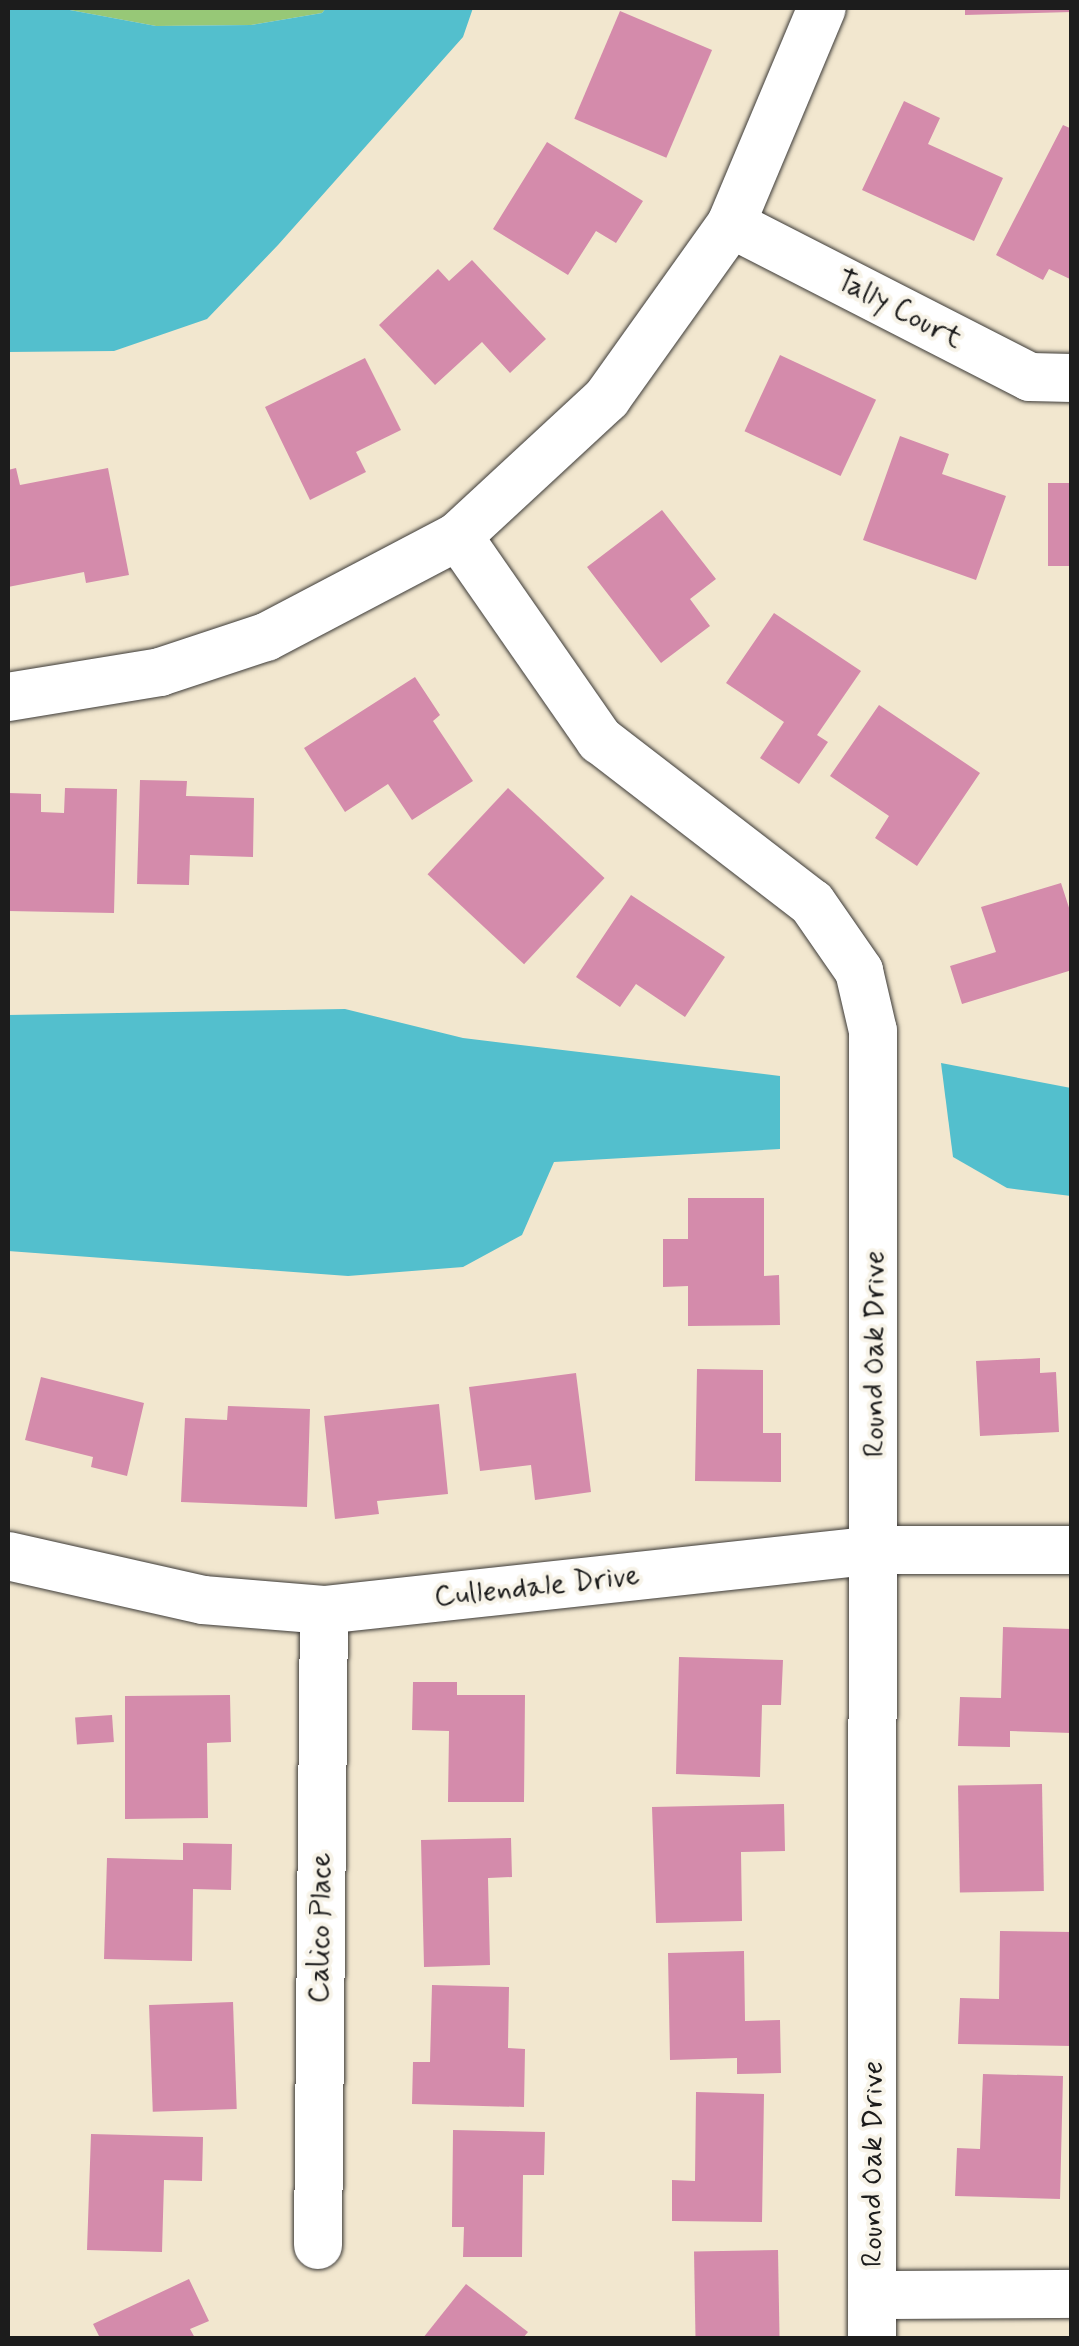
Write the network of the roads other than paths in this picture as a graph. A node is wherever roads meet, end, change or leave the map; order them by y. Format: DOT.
graph roads {
  1 [pos="822,8"];
  2 [pos="731,224"];
  3 [pos="1072,378"];
  4 [pos="458,536"];
  5 [pos="8,697"];
  6 [pos="876,1550"];
  7 [pos="1072,1550"];
  8 [pos="8,1556"];
  9 [pos="324,1610"];
  10 [pos="318,2246"];
  11 [pos="1072,2294"];
  12 [pos="872,2317"];
  1 -- 2 [label="street"];
  2 -- 3 [label="street, Tally Court"];
  2 -- 4 [label="street"];
  4 -- 5 [label="street"];
  4 -- 6 [label="street, Round Oak Drive"];
  6 -- 7 [label="street, Cullendale Drive"];
  6 -- 9 [label="street, Cullendale Drive"];
  6 -- 12 [label="street, Round Oak Drive"];
  8 -- 9 [label="street, Cullendale Drive"];
  9 -- 10 [label="street, Calico Place"];
  11 -- 12 [label="street"];
}
